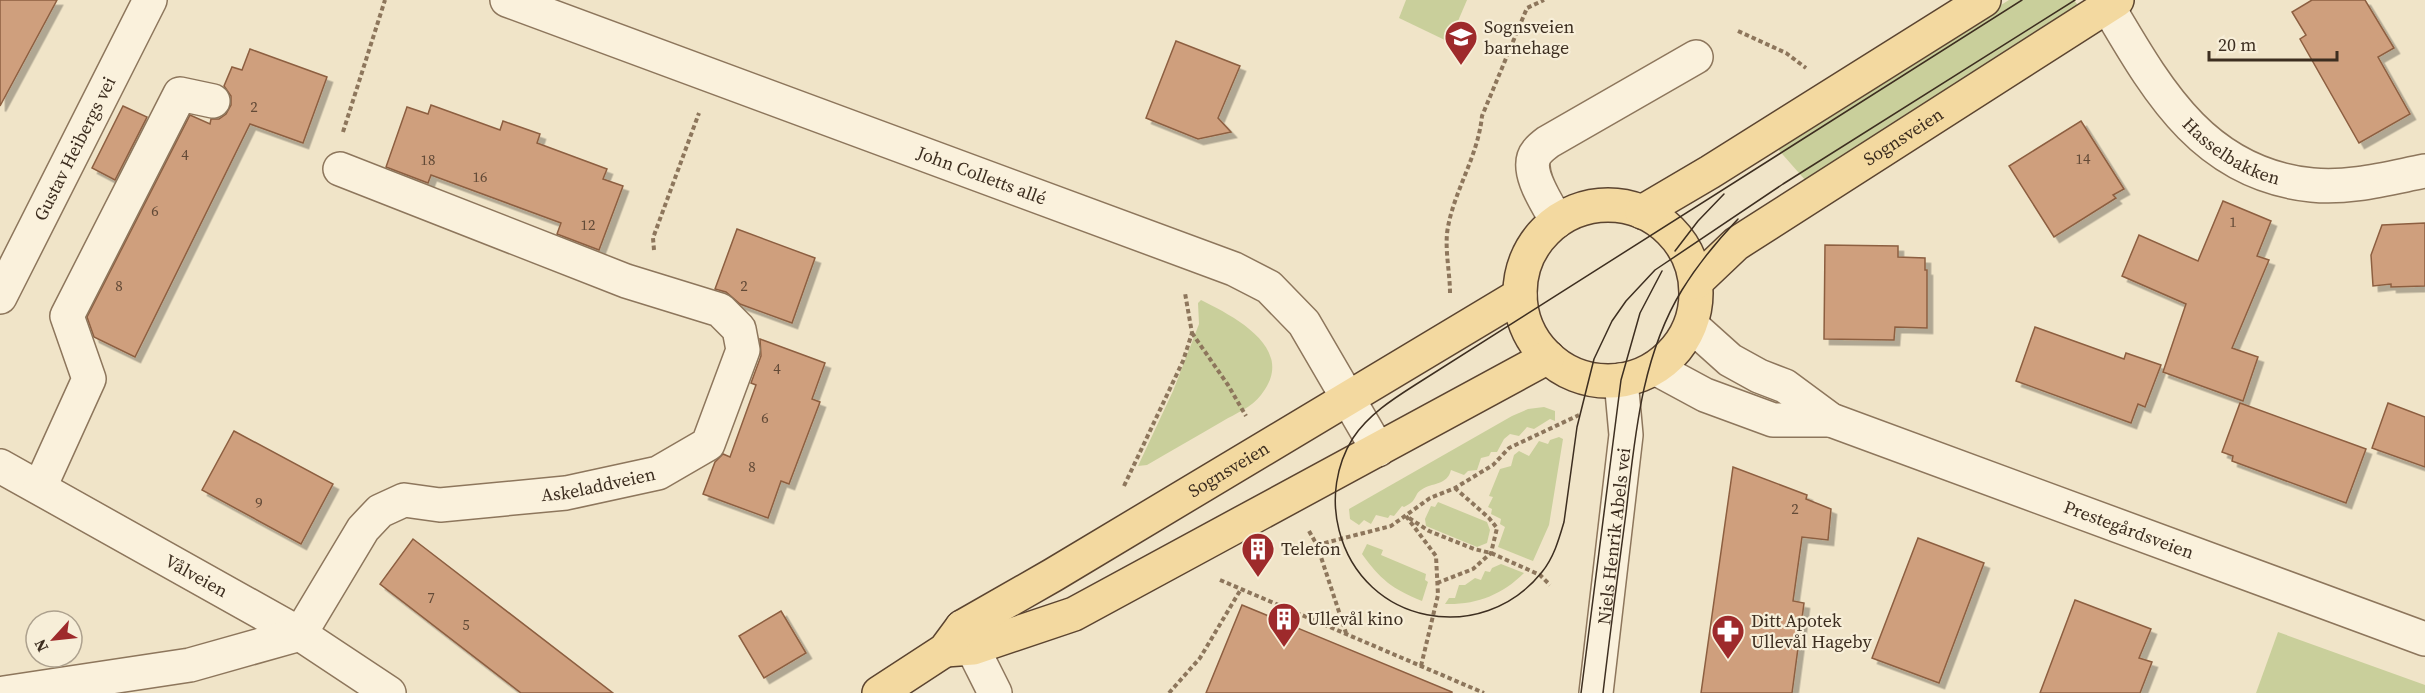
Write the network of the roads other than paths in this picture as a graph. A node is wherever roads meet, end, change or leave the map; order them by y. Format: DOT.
graph roads {
  1 [pos="150,0"];
  2 [pos="507,0"];
  3 [pos="1984,0"];
  4 [pos="2109,2"];
  5 [pos="556,8"];
  6 [pos="1696,57"];
  7 [pos="213,101"];
  8 [pos="340,169"];
  9 [pos="2425,171"];
  10 [pos="1642,212"];
  11 [pos="1557,221"];
  12 [pos="1696,282"];
  13 [pos="1520,295"];
  14 [pos="0,297"];
  15 [pos="1691,325"];
  16 [pos="1548,357"];
  17 [pos="1655,368"];
  18 [pos="1622,380"];
  19 [pos="1347,398"];
  20 [pos="1831,420"];
  21 [pos="1378,450"];
  22 [pos="0,466"];
  23 [pos="40,487"];
  24 [pos="300,634"];
  25 [pos="2425,639"];
  26 [pos="960,642"];
  27 [pos="4,693"];
  28 [pos="389,693"];
  29 [pos="879,693"];
  30 [pos="995,693"];
  31 [pos="1596,693"];
  1 -- 14 [label="street, Gustav Heibergs vei"];
  2 -- 5 [label="street, John Colletts allé"];
  3 -- 10 [label="main road"];
  4 -- 9 [label="street, Hasselbakken"];
  4 -- 12 [label="main road, Sognsveien"];
  5 -- 19 [label="street, John Colletts allé"];
  6 -- 11 [label="street"];
  7 -- 23 [label="street"];
  8 -- 24 [label="street, Askeladdveien"];
  10 -- 11 [label="main road"];
  10 -- 12 [label="main road"];
  11 -- 13 [label="main road"];
  12 -- 15 [label="main road"];
  13 -- 16 [label="main road"];
  13 -- 19 [label="main road, Sognsveien"];
  15 -- 17 [label="main road"];
  15 -- 20 [label="street, Prestegårdsveien"];
  16 -- 18 [label="main road"];
  16 -- 21 [label="main road, Sognsveien"];
  17 -- 18 [label="main road"];
  17 -- 20 [label="street, Prestegårdsveien"];
  18 -- 31 [label="street, Niels Henrik Abels vei"];
  19 -- 21 [label="street, John Colletts allé"];
  19 -- 26 [label="main road, Sognsveien"];
  20 -- 25 [label="street, Prestegårdsveien"];
  21 -- 26 [label="main road, Sognsveien"];
  22 -- 23 [label="street, Vålveien"];
  23 -- 24 [label="street, Vålveien"];
  24 -- 27 [label="street"];
  24 -- 28 [label="street, Vålveien"];
  26 -- 29 [label="main road, Sognsveien"];
  26 -- 30 [label="street"];
}
